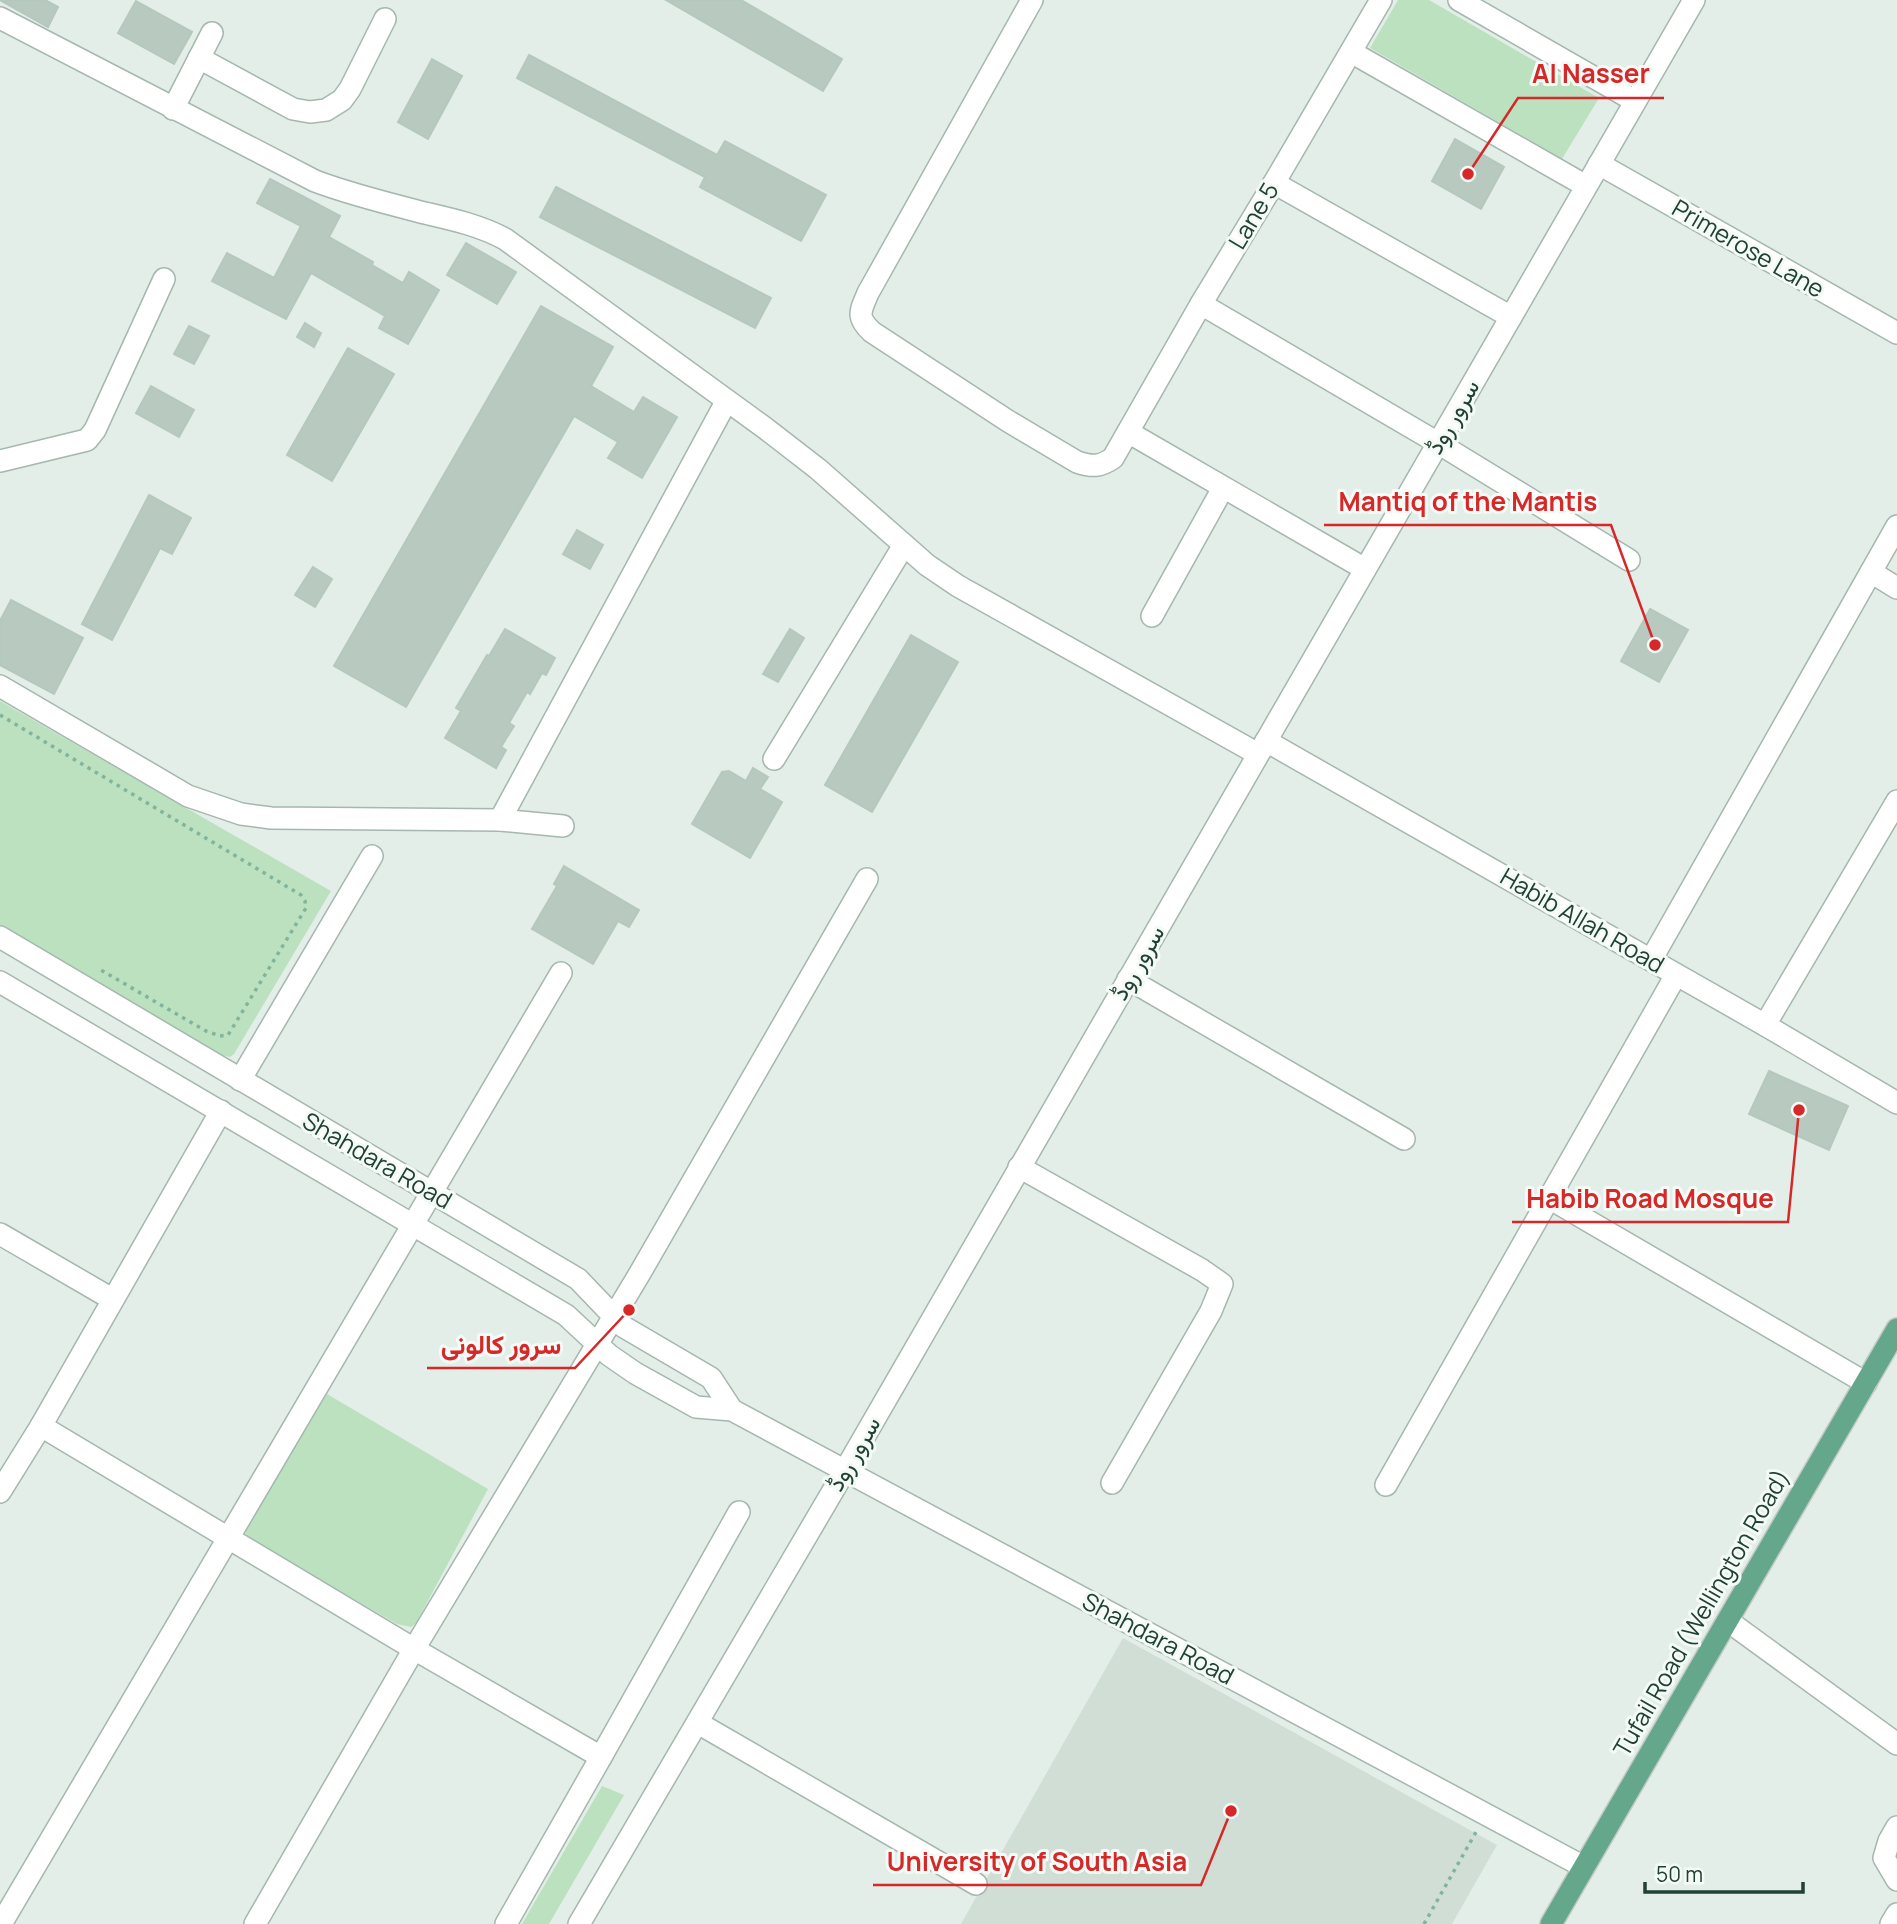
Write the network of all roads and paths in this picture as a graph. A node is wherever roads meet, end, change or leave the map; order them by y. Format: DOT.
graph roads {
  1 [pos="1032,0"];
  2 [pos="1381,0"];
  3 [pos="1459,0"];
  4 [pos="1694,0"];
  5 [pos="0,18"];
  6 [pos="385,19"];
  7 [pos="212,33"];
  8 [pos="1350,52"];
  9 [pos="199,58"];
  10 [pos="1636,101"];
  11 [pos="173,109"];
  12 [pos="1599,164"];
  13 [pos="1274,183"];
  14 [pos="1586,186"];
  15 [pos="164,279"];
  16 [pos="1201,304"];
  17 [pos="1511,317"];
  18 [pos="1897,334"];
  19 [pos="726,402"];
  20 [pos="1128,432"];
  21 [pos="1438,443"];
  22 [pos="0,461"];
  23 [pos="1223,488"];
  24 [pos="1897,526"];
  25 [pos="904,545"];
  26 [pos="1629,560"];
  27 [pos="1365,569"];
  28 [pos="1871,572"];
  29 [pos="1897,588"];
  30 [pos="1152,616"];
  31 [pos="0,686"];
  32 [pos="0,715"];
  33 [pos="1262,748"];
  34 [pos="774,759"];
  35 [pos="1897,801"];
  36 [pos="500,820"];
  37 [pos="563,826"];
  38 [pos="372,856"];
  39 [pos="867,879"];
  40 [pos="0,937"];
  41 [pos="1651,960"];
  42 [pos="92,965"];
  43 [pos="561,973"];
  44 [pos="1676,975"];
  45 [pos="1128,979"];
  46 [pos="0,982"];
  47 [pos="1765,1025"];
  48 [pos="240,1080"];
  49 [pos="1897,1103"];
  50 [pos="221,1111"];
  51 [pos="1404,1139"];
  52 [pos="1019,1167"];
  53 [pos="431,1192"];
  54 [pos="1549,1198"];
  55 [pos="413,1223"];
  56 [pos="0,1234"];
  57 [pos="112,1299"];
  58 [pos="614,1317"];
  59 [pos="1897,1329"];
  60 [pos="598,1345"];
  61 [pos="1866,1383"];
  62 [pos="732,1410"];
  63 [pos="41,1426"];
  64 [pos="844,1472"];
  65 [pos="1112,1483"];
  66 [pos="1386,1485"];
  67 [pos="1,1490"];
  68 [pos="739,1512"];
  69 [pos="228,1536"];
  70 [pos="1728,1621"];
  71 [pos="414,1649"];
  72 [pos="698,1723"];
  73 [pos="1897,1744"];
  74 [pos="601,1757"];
  75 [pos="1487,1814"];
  76 [pos="1897,1827"];
  77 [pos="1584,1867"];
  78 [pos="1897,1880"];
  79 [pos="976,1884"];
  80 [pos="1897,1914"];
  81 [pos="1,1924"];
  82 [pos="255,1924"];
  83 [pos="506,1924"];
  84 [pos="579,1924"];
  85 [pos="1424,1924"];
  86 [pos="1551,1924"];
  87 [pos="1891,1924"];
  1 -- 20 [label="street, Lane 5"];
  2 -- 8 [label="street, Lane 5"];
  3 -- 10 [label="street"];
  4 -- 10 [label="street, سرور روڈ"];
  5 -- 11 [label="street, Habib Allah Road"];
  6 -- 9 [label="street"];
  7 -- 9 [label="street"];
  8 -- 13 [label="street, Lane 5"];
  8 -- 14 [label="street"];
  9 -- 11 [label="street"];
  10 -- 12 [label="street, سرور روڈ"];
  11 -- 19 [label="street, Habib Allah Road"];
  12 -- 14 [label="street, سرور روڈ"];
  12 -- 18 [label="street, Primerose Lane"];
  13 -- 16 [label="street, Lane 5"];
  13 -- 17 [label="street"];
  14 -- 17 [label="street, سرور روڈ"];
  15 -- 22 [label="street"];
  16 -- 20 [label="street, Lane 5"];
  16 -- 21 [label="street"];
  17 -- 21 [label="street, سرور روڈ"];
  19 -- 25 [label="street, Habib Allah Road"];
  19 -- 36 [label="street"];
  20 -- 23 [label="street"];
  21 -- 26 [label="street"];
  21 -- 27 [label="street, سرور روڈ"];
  23 -- 27 [label="street"];
  23 -- 30 [label="street"];
  24 -- 28 [label="street"];
  25 -- 33 [label="street, Habib Allah Road"];
  25 -- 34 [label="street"];
  27 -- 33 [label="street, سرور روڈ"];
  28 -- 29 [label="street"];
  28 -- 41 [label="street"];
  31 -- 36 [label="street"];
  32 -- 42 [label="path"];
  33 -- 41 [label="street, Habib Allah Road"];
  33 -- 45 [label="street, سرور روڈ"];
  35 -- 47 [label="street"];
  36 -- 37 [label="street"];
  38 -- 48 [label="street"];
  39 -- 58 [label="street"];
  40 -- 48 [label="street, Shahdara Road"];
  41 -- 44 [label="street, Habib Allah Road"];
  43 -- 53 [label="street"];
  44 -- 47 [label="street, Habib Allah Road"];
  44 -- 54 [label="street"];
  45 -- 51 [label="street"];
  45 -- 52 [label="street, سرور روڈ"];
  46 -- 50 [label="street, Shahdara Road"];
  47 -- 49 [label="street, Habib Allah Road"];
  48 -- 53 [label="street, Shahdara Road"];
  50 -- 55 [label="street, Shahdara Road"];
  50 -- 57 [label="street"];
  52 -- 64 [label="street, سرور روڈ"];
  52 -- 65 [label="street"];
  53 -- 55 [label="street"];
  53 -- 58 [label="street, Shahdara Road"];
  54 -- 61 [label="street"];
  54 -- 66 [label="street"];
  55 -- 60 [label="street, Shahdara Road"];
  55 -- 69 [label="street"];
  56 -- 57 [label="street"];
  57 -- 63 [label="street"];
  58 -- 60 [label="street"];
  58 -- 62 [label="street, Shahdara Road"];
  59 -- 61 [label="main road, Tufail Road (Wellington Road)"];
  60 -- 62 [label="street, Shahdara Road"];
  60 -- 71 [label="street"];
  61 -- 70 [label="main road, Tufail Road (Wellington Road)"];
  62 -- 64 [label="street, Shahdara Road"];
  63 -- 67 [label="street"];
  63 -- 69 [label="street"];
  64 -- 72 [label="street, سرور روڈ"];
  64 -- 75 [label="street, Shahdara Road"];
  68 -- 74 [label="street"];
  69 -- 71 [label="street"];
  69 -- 81 [label="street"];
  70 -- 73 [label="street"];
  70 -- 77 [label="main road, Tufail Road (Wellington Road)"];
  71 -- 74 [label="street"];
  71 -- 82 [label="street"];
  72 -- 79 [label="street"];
  72 -- 84 [label="street, سرور روڈ"];
  74 -- 83 [label="street"];
  75 -- 77 [label="street, Shahdara Road"];
  75 -- 85 [label="path"];
  76 -- 78 [label="street"];
  77 -- 86 [label="main road, Tufail Road (Wellington Road)"];
  80 -- 87 [label="street"];
}
